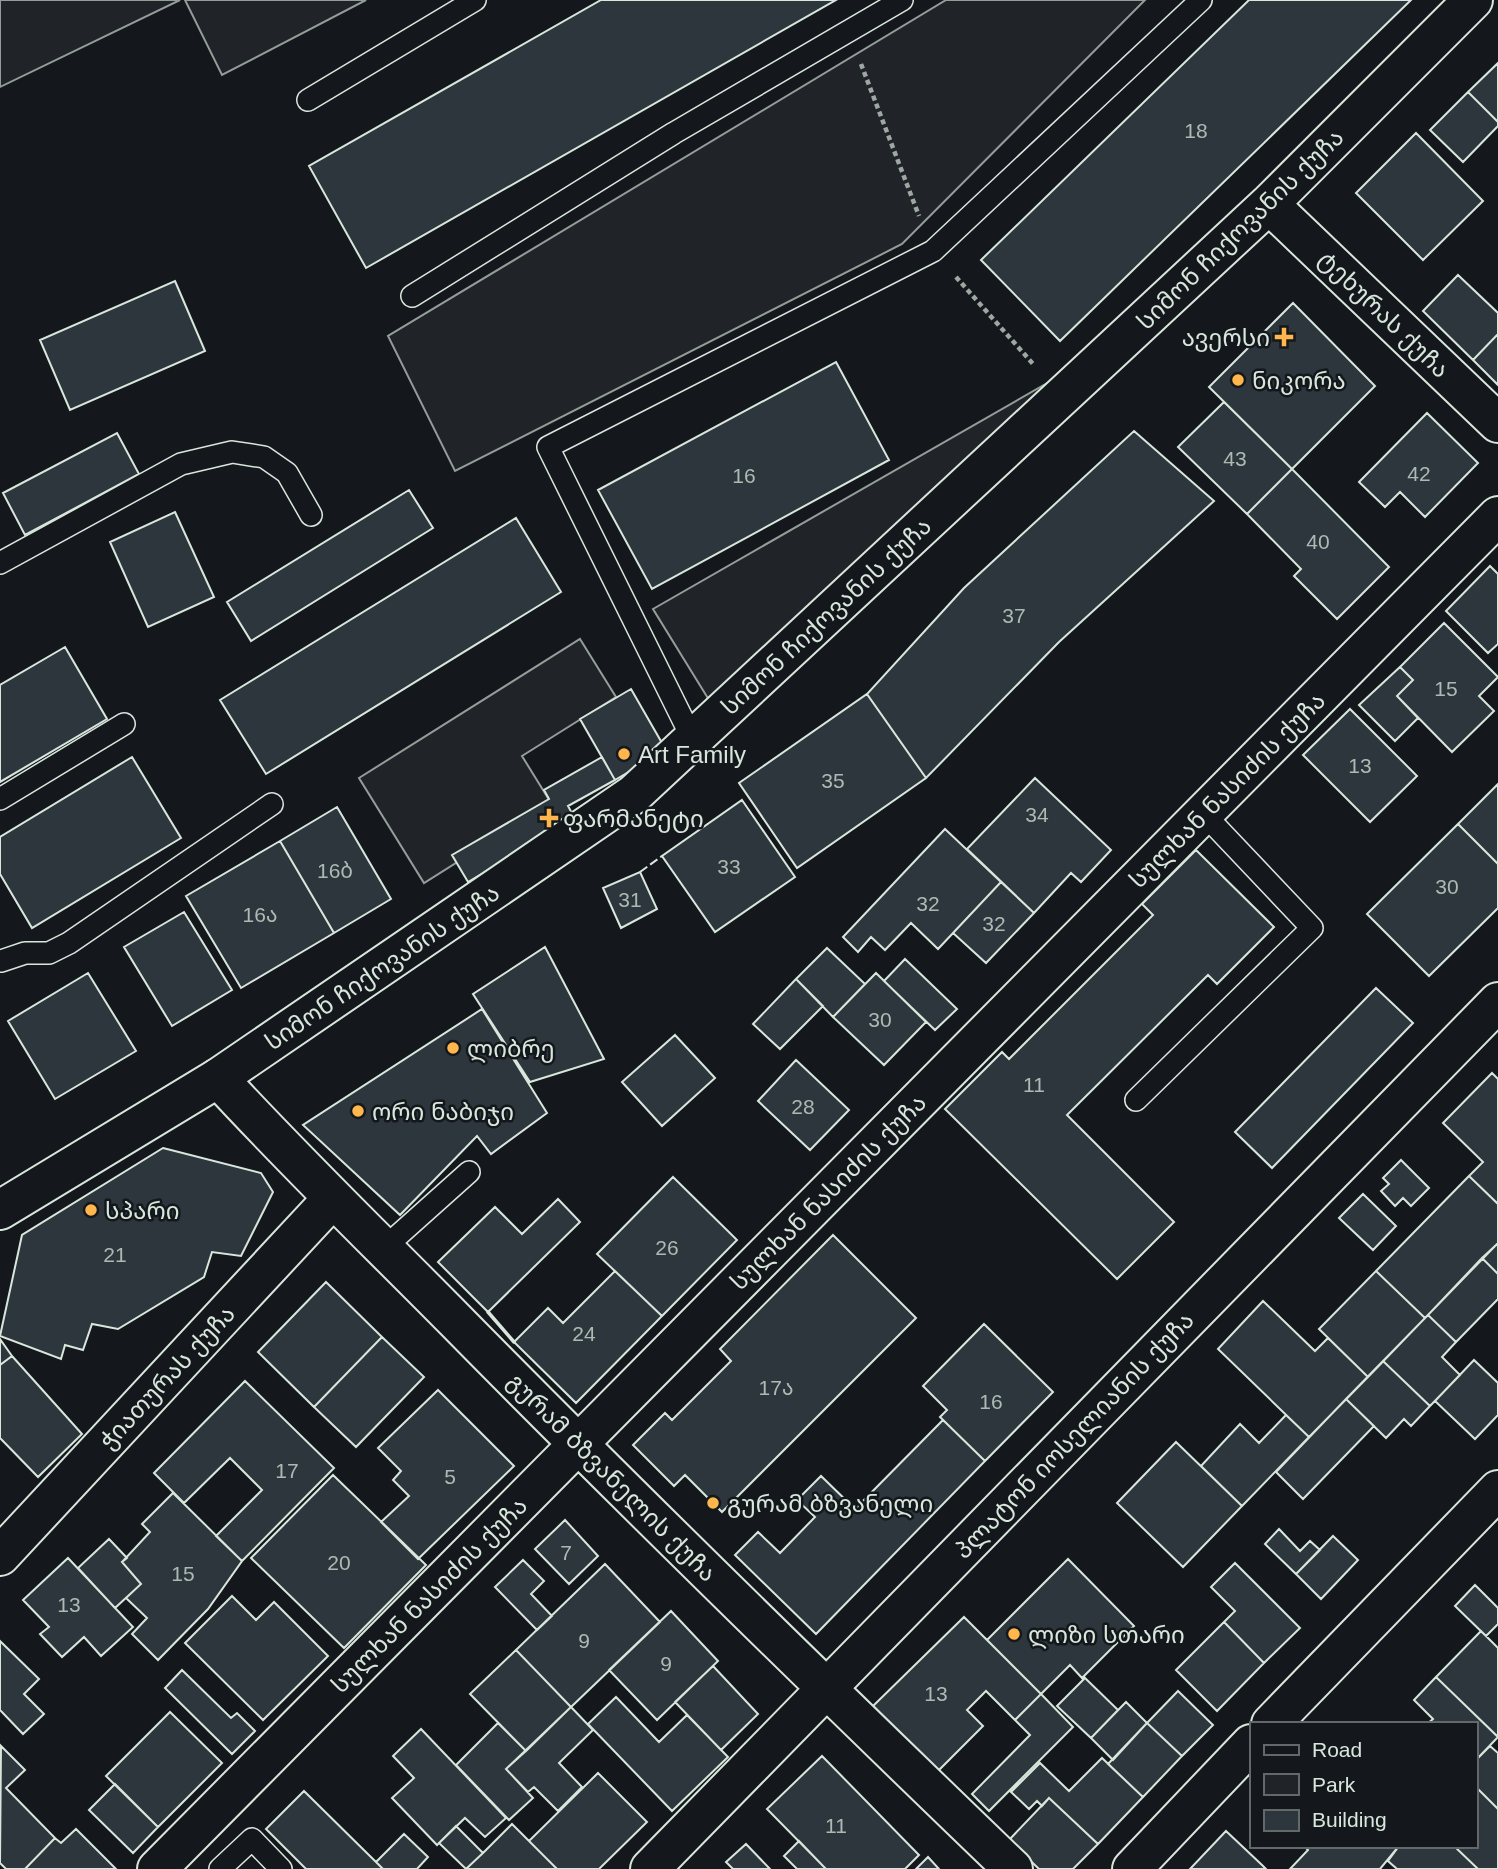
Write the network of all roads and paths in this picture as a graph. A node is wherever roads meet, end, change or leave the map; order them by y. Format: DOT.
graph roads {
  1 [pos="475,0"];
  2 [pos="902,0"];
  3 [pos="1201,0"];
  4 [pos="1473,0"];
  5 [pos="308,100"];
  6 [pos="1269,204"];
  7 [pos="412,296"];
  8 [pos="1498,423"];
  9 [pos="311,514"];
  10 [pos="1498,516"];
  11 [pos="0,563"];
  12 [pos="124,724"];
  13 [pos="693,740"];
  14 [pos="0,799"];
  15 [pos="272,804"];
  16 [pos="1203,813"];
  17 [pos="0,959"];
  18 [pos="0,966"];
  19 [pos="1498,1002"];
  20 [pos="218,1078"];
  21 [pos="1136,1100"];
  22 [pos="469,1172"];
  23 [pos="333,1198"];
  24 [pos="0,1210"];
  25 [pos="384,1248"];
  26 [pos="578,1445"];
  27 [pos="1498,1490"];
  28 [pos="0,1556"];
  29 [pos="825,1689"];
  30 [pos="1273,1722"];
  31 [pos="1250,1745"];
  32 [pos="157,1869"];
  33 [pos="220,1869"];
  34 [pos="281,1869"];
  35 [pos="650,1869"];
  36 [pos="1013,1869"];
  37 [pos="1132,1869"];
  1 -- 5 [label="lane"];
  2 -- 7 [label="lane"];
  3 -- 13 [label="lane"];
  4 -- 6 [label="street, სიმონ ჩიქოვანის ქუჩა"];
  6 -- 8 [label="street, ტეხურას ქუჩა"];
  6 -- 13 [label="street, სიმონ ჩიქოვანის ქუჩა"];
  9 -- 11 [label="lane"];
  10 -- 16 [label="street, სულხან ნასიძის ქუჩა"];
  12 -- 14 [label="lane"];
  13 -- 20 [label="street, სიმონ ჩიქოვანის ქუჩა"];
  15 -- 17 [label="lane"];
  16 -- 21 [label="lane"];
  16 -- 26 [label="street, სულხან ნასიძის ქუჩა"];
  17 -- 18 [label="lane"];
  19 -- 29 [label="street, პლატონ იოსელიანის ქუჩა"];
  20 -- 23 [label="street, გურამ ბზვანელის ქუჩა"];
  20 -- 24 [label="street, სიმონ ჩიქოვანის ქუჩა"];
  22 -- 25 [label="lane"];
  23 -- 25 [label="street, გურამ ბზვანელის ქუჩა"];
  23 -- 28 [label="street, ჭიათურას ქუჩა"];
  25 -- 26 [label="street, გურამ ბზვანელის ქუჩა"];
  26 -- 29 [label="street, გურამ ბზვანელის ქუჩა"];
  26 -- 32 [label="street, სულხან ნასიძის ქუჩა"];
  27 -- 30 [label="street"];
  29 -- 35 [label="street, პლატონ იოსელიანის ქუჩა"];
  29 -- 36 [label="street, გურამ ბზვანელის ქუჩა"];
  31 -- 37 [label="street"];
  33 -- 34 [label="lane"];
}
